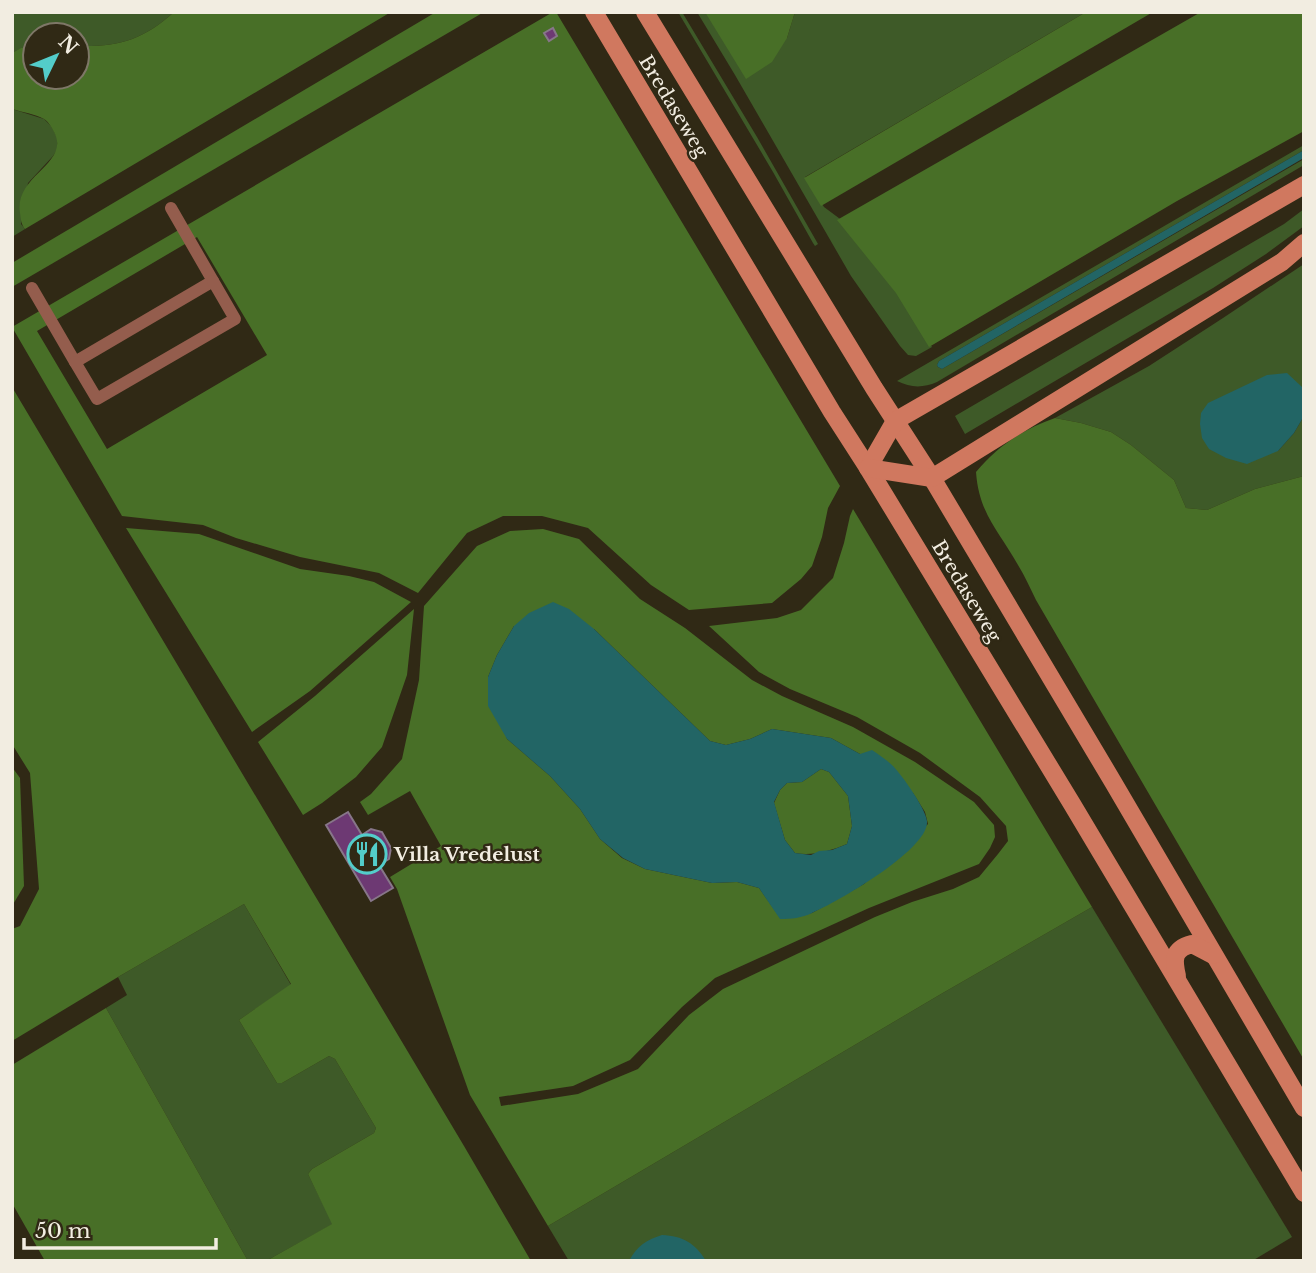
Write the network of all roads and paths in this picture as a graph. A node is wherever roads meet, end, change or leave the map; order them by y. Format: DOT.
graph roads {
  1 [pos="594,12"];
  2 [pos="645,12"];
  3 [pos="1304,185"];
  4 [pos="171,208"];
  5 [pos="1304,243"];
  6 [pos="213,281"];
  7 [pos="32,288"];
  8 [pos="75,362"];
  9 [pos="895,421"];
  10 [pos="868,468"];
  11 [pos="932,478"];
  12 [pos="1215,957"];
  13 [pos="1178,979"];
  14 [pos="1304,1108"];
  15 [pos="1304,1193"];
  1 -- 10 [label="main road, Bredaseweg"];
  2 -- 9 [label="main road, Bredaseweg"];
  3 -- 9 [label="main road"];
  4 -- 6 [label="lane"];
  5 -- 11 [label="main road"];
  6 -- 8 [label="lane"];
  6 -- 8 [label="lane"];
  7 -- 8 [label="lane"];
  9 -- 10 [label="main road"];
  9 -- 11 [label="main road, Bredaseweg"];
  10 -- 11 [label="main road"];
  10 -- 13 [label="main road, Bredaseweg"];
  11 -- 12 [label="main road, Bredaseweg"];
  12 -- 13 [label="main road"];
  12 -- 14 [label="main road, Bredaseweg"];
  13 -- 15 [label="main road, Bredaseweg"];
}
